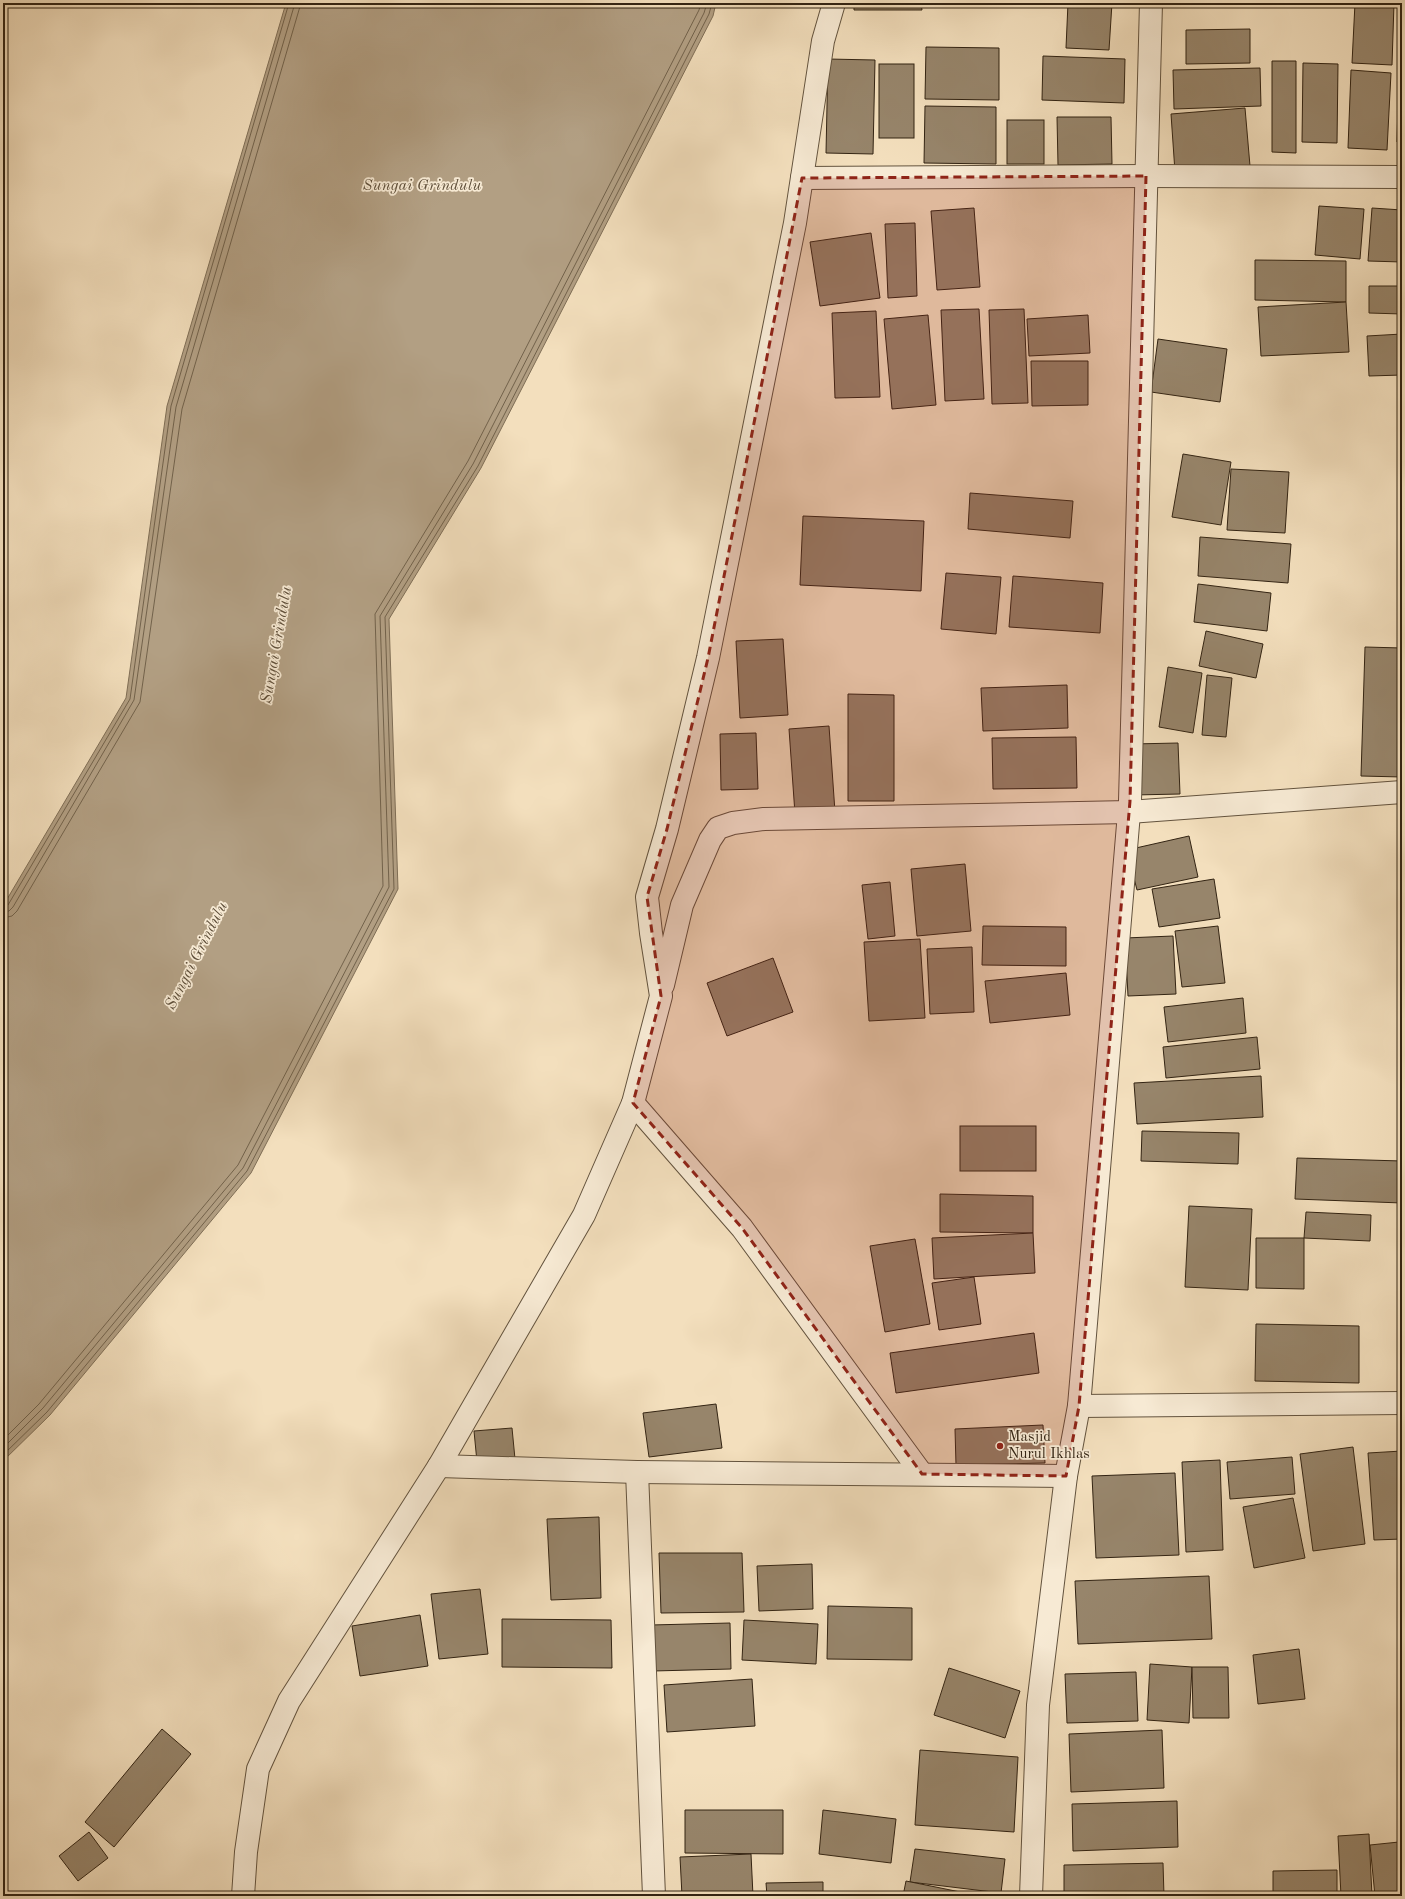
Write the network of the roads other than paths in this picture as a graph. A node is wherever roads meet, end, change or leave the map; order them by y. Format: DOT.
graph roads {
  1 [pos="834,3"];
  2 [pos="1151,3"];
  3 [pos="1146,176"];
  4 [pos="1402,177"];
  5 [pos="802,178"];
  6 [pos="1402,792"];
  7 [pos="1129,812"];
  8 [pos="661,996"];
  9 [pos="633,1102"];
  10 [pos="1402,1403"];
  11 [pos="1080,1406"];
  12 [pos="439,1466"];
  13 [pos="637,1472"];
  14 [pos="922,1474"];
  15 [pos="1066,1476"];
  16 [pos="243,1896"];
  17 [pos="654,1896"];
  18 [pos="1031,1896"];
  1 -- 5 [label="street"];
  2 -- 3 [label="street"];
  3 -- 4 [label="street"];
  3 -- 5 [label="street"];
  3 -- 7 [label="street"];
  5 -- 8 [label="street"];
  6 -- 7 [label="street"];
  7 -- 8 [label="street"];
  7 -- 11 [label="street"];
  8 -- 9 [label="street"];
  9 -- 12 [label="street"];
  9 -- 14 [label="street"];
  10 -- 11 [label="street"];
  11 -- 15 [label="street"];
  12 -- 13 [label="street"];
  12 -- 16 [label="street"];
  13 -- 14 [label="street"];
  13 -- 17 [label="street"];
  14 -- 15 [label="street"];
  15 -- 18 [label="street"];
}
